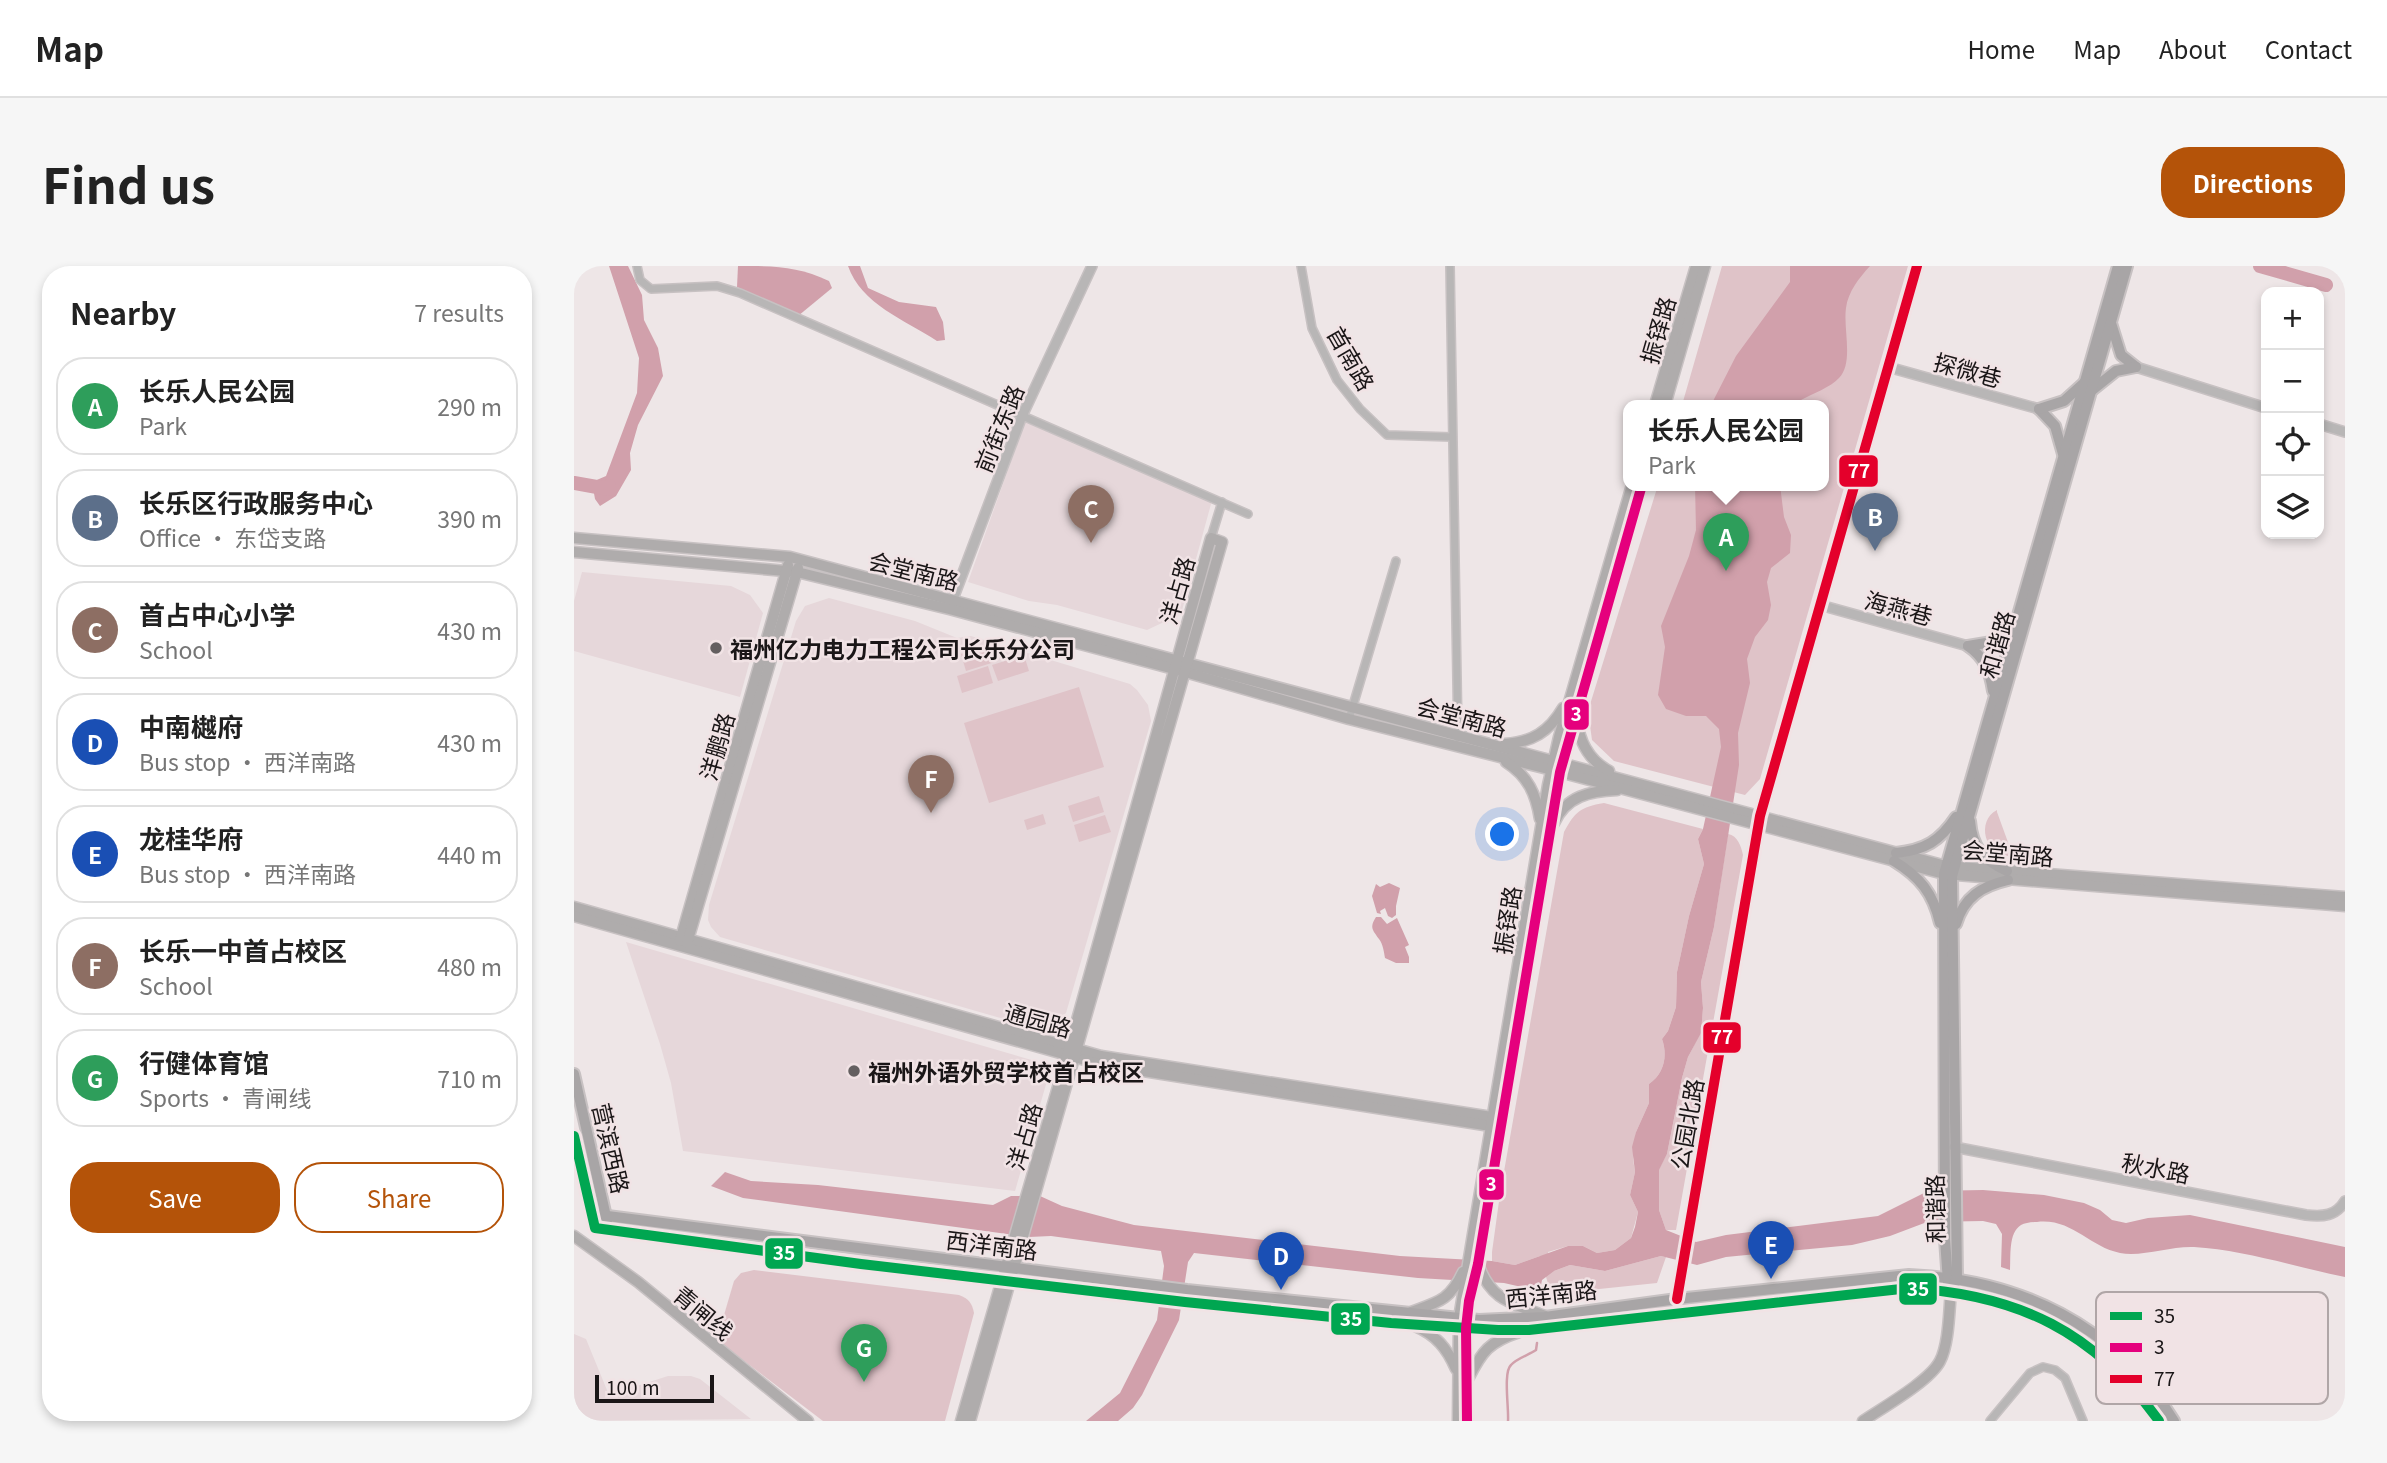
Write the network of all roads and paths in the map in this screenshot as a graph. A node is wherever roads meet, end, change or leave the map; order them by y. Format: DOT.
graph roads {
  1 [pos="637,266"];
  2 [pos="1092,266"];
  3 [pos="1301,266"];
  4 [pos="1450,266"];
  5 [pos="1696,266"];
  6 [pos="1705,266"];
  7 [pos="1917,266"];
  8 [pos="2118,266"];
  9 [pos="2127,266"];
  10 [pos="2111,322"];
  11 [pos="1888,367"];
  12 [pos="2136,367"];
  13 [pos="2088,387"];
  14 [pos="1656,400"];
  15 [pos="1666,400"];
  16 [pos="2261,406"];
  17 [pos="2039,409"];
  18 [pos="1022,416"];
  19 [pos="2324,426"];
  20 [pos="2345,432"];
  21 [pos="1452,437"];
  22 [pos="2063,456"];
  23 [pos="1630,491"];
  24 [pos="1640,491"];
  25 [pos="1222,502"];
  26 [pos="1248,514"];
  27 [pos="574,538"];
  28 [pos="1211,538"];
  29 [pos="574,552"];
  30 [pos="795,559"];
  31 [pos="1396,561"];
  32 [pos="792,571"];
  33 [pos="950,604"];
  34 [pos="1820,605"];
  35 [pos="2016,620"];
  36 [pos="1968,646"];
  37 [pos="1181,666"];
  38 [pos="1572,692"];
  39 [pos="1994,696"];
  40 [pos="1580,701"];
  41 [pos="1353,707"];
  42 [pos="1349,719"];
  43 [pos="1457,742"];
  44 [pos="1494,745"];
  45 [pos="1493,756"];
  46 [pos="1557,766"];
  47 [pos="1628,785"];
  48 [pos="1965,810"];
  49 [pos="1759,820"];
  50 [pos="1545,832"];
  51 [pos="1895,857"];
  52 [pos="1950,871"];
  53 [pos="2008,876"];
  54 [pos="2345,897"];
  55 [pos="2345,906"];
  56 [pos="574,907"];
  57 [pos="574,916"];
  58 [pos="684,942"];
  59 [pos="1948,942"];
  60 [pos="1072,1053"];
  61 [pos="574,1074"];
  62 [pos="1497,1122"];
  63 [pos="574,1136"];
  64 [pos="1954,1147"];
  65 [pos="1950,1188"];
  66 [pos="2345,1201"];
  67 [pos="592,1214"];
  68 [pos="606,1215"];
  69 [pos="595,1228"];
  70 [pos="609,1230"];
  71 [pos="574,1236"];
  72 [pos="1473,1263"];
  73 [pos="1009,1267"];
  74 [pos="1952,1278"];
  75 [pos="1006,1280"];
  76 [pos="1951,1292"];
  77 [pos="1676,1299"];
  78 [pos="1545,1317"];
  79 [pos="1410,1319"];
  80 [pos="1463,1323"];
  81 [pos="1529,1330"];
  82 [pos="2096,1336"];
  83 [pos="2096,1354"];
  84 [pos="1462,1379"];
  85 [pos="2146,1404"];
  86 [pos="2161,1404"];
  87 [pos="808,1421"];
  88 [pos="961,1421"];
  89 [pos="970,1421"];
  90 [pos="1458,1421"];
  91 [pos="1466,1421"];
  92 [pos="1863,1421"];
  93 [pos="1990,1421"];
  94 [pos="2083,1421"];
  95 [pos="2159,1421"];
  96 [pos="2174,1421"];
  1 -- 18 [label="street"];
  2 -- 18 [label="street, 前街东路"];
  3 -- 21 [label="street, 首南路"];
  4 -- 21 [label="street"];
  5 -- 14 [label="main road, 振铎路"];
  6 -- 15 [label="main road, 振铎路"];
  7 -- 11 [label="street, 公园北路"];
  8 -- 13 [label="main road, 和谐路"];
  9 -- 10 [label="main road, 和谐路"];
  10 -- 12 [label="main road"];
  10 -- 13 [label="main road, 和谐路"];
  11 -- 17 [label="street, 探微巷"];
  11 -- 34 [label="street, 公园北路"];
  12 -- 13 [label="main road"];
  12 -- 16 [label="street"];
  13 -- 17 [label="main road"];
  13 -- 22 [label="main road, 和谐路"];
  13 -- 48 [label="main road, 和谐路"];
  17 -- 22 [label="main road"];
  18 -- 25 [label="street"];
  18 -- 33 [label="street, 前街东路"];
  19 -- 20 [label="street"];
  21 -- 43 [label="street"];
  22 -- 35 [label="main road, 和谐路"];
  23 -- 38 [label="main road, 振铎路"];
  24 -- 40 [label="main road, 振铎路"];
  25 -- 26 [label="street"];
  25 -- 28 [label="street"];
  27 -- 30 [label="main road, 会堂南路"];
  28 -- 37 [label="main road, 洋占路"];
  29 -- 32 [label="main road, 会堂南路"];
  30 -- 32 [label="main road, 洋鹏路"];
  30 -- 33 [label="main road, 会堂南路"];
  31 -- 41 [label="street"];
  32 -- 33 [label="main road, 会堂南路"];
  32 -- 58 [label="main road, 洋鹏路"];
  33 -- 37 [label="main road, 会堂南路"];
  34 -- 36 [label="street, 海燕巷"];
  34 -- 49 [label="street, 公园北路"];
  35 -- 36 [label="main road"];
  35 -- 39 [label="main road, 和谐路"];
  36 -- 39 [label="main road"];
  37 -- 41 [label="main road, 会堂南路"];
  37 -- 42 [label="main road, 会堂南路"];
  37 -- 60 [label="main road, 洋占路"];
  38 -- 44 [label="main road"];
  38 -- 46 [label="main road, 振铎路"];
  39 -- 48 [label="main road, 和谐路"];
  40 -- 46 [label="main road, 振铎路"];
  40 -- 47 [label="main road"];
  41 -- 42 [label="street"];
  41 -- 43 [label="main road, 会堂南路"];
  42 -- 43 [label="main road, 会堂南路"];
  43 -- 44 [label="main road, 会堂南路"];
  43 -- 45 [label="main road, 会堂南路"];
  44 -- 46 [label="main road, 会堂南路"];
  45 -- 46 [label="main road, 会堂南路"];
  45 -- 50 [label="main road"];
  46 -- 47 [label="main road, 会堂南路"];
  46 -- 50 [label="main road, 振铎路"];
  47 -- 49 [label="main road, 会堂南路"];
  47 -- 50 [label="main road"];
  48 -- 51 [label="main road"];
  48 -- 52 [label="main road, 和谐路"];
  48 -- 53 [label="main road"];
  49 -- 51 [label="main road, 会堂南路"];
  49 -- 77 [label="street, 公园北路"];
  50 -- 62 [label="main road, 振铎路"];
  51 -- 52 [label="main road, 会堂南路"];
  51 -- 59 [label="main road"];
  52 -- 53 [label="main road, 会堂南路"];
  52 -- 59 [label="main road, 和谐路"];
  53 -- 54 [label="main road, 会堂南路"];
  53 -- 55 [label="main road, 会堂南路"];
  53 -- 59 [label="main road"];
  56 -- 58 [label="main road, 通园路"];
  57 -- 58 [label="main road, 通园路"];
  58 -- 60 [label="main road, 通园路"];
  59 -- 64 [label="main road, 和谐路"];
  59 -- 65 [label="main road, 和谐路"];
  60 -- 62 [label="main road, 通园路"];
  60 -- 73 [label="main road, 洋占路"];
  61 -- 68 [label="main road, 营滨西路"];
  62 -- 72 [label="main road, 振铎路"];
  63 -- 67 [label="main road, 营滨西路"];
  64 -- 65 [label="main road, 和谐路"];
  64 -- 66 [label="street, 秋水路"];
  65 -- 74 [label="main road, 和谐路"];
  67 -- 68 [label="main road, 西洋南路"];
  67 -- 69 [label="main road, 营滨西路"];
  68 -- 70 [label="main road, 营滨西路"];
  68 -- 73 [label="main road, 西洋南路"];
  69 -- 70 [label="main road, 西洋南路"];
  70 -- 75 [label="main road, 西洋南路"];
  71 -- 87 [label="main road, 青闸线"];
  72 -- 78 [label="main road"];
  72 -- 79 [label="main road"];
  72 -- 80 [label="main road, 振铎路"];
  73 -- 75 [label="main road, 洋占路"];
  73 -- 79 [label="main road, 西洋南路"];
  74 -- 76 [label="main road, 和谐路"];
  74 -- 77 [label="main road, 西洋南路"];
  74 -- 82 [label="main road, 西洋南路"];
  75 -- 79 [label="main road, 西洋南路"];
  75 -- 88 [label="main road, 洋占路"];
  75 -- 89 [label="main road, 洋占路"];
  76 -- 81 [label="main road, 西洋南路"];
  76 -- 83 [label="main road, 西洋南路"];
  76 -- 92 [label="main road"];
  77 -- 78 [label="main road, 西洋南路"];
  78 -- 80 [label="main road, 西洋南路"];
  79 -- 80 [label="main road, 西洋南路"];
  79 -- 84 [label="main road"];
  80 -- 81 [label="main road, 西洋南路"];
  80 -- 84 [label="main road, 振铎路"];
  81 -- 84 [label="main road"];
  84 -- 90 [label="main road"];
  84 -- 91 [label="main road"];
  85 -- 95 [label="main road, 西洋南路"];
  86 -- 96 [label="main road, 西洋南路"];
  93 -- 94 [label="street"];
}
